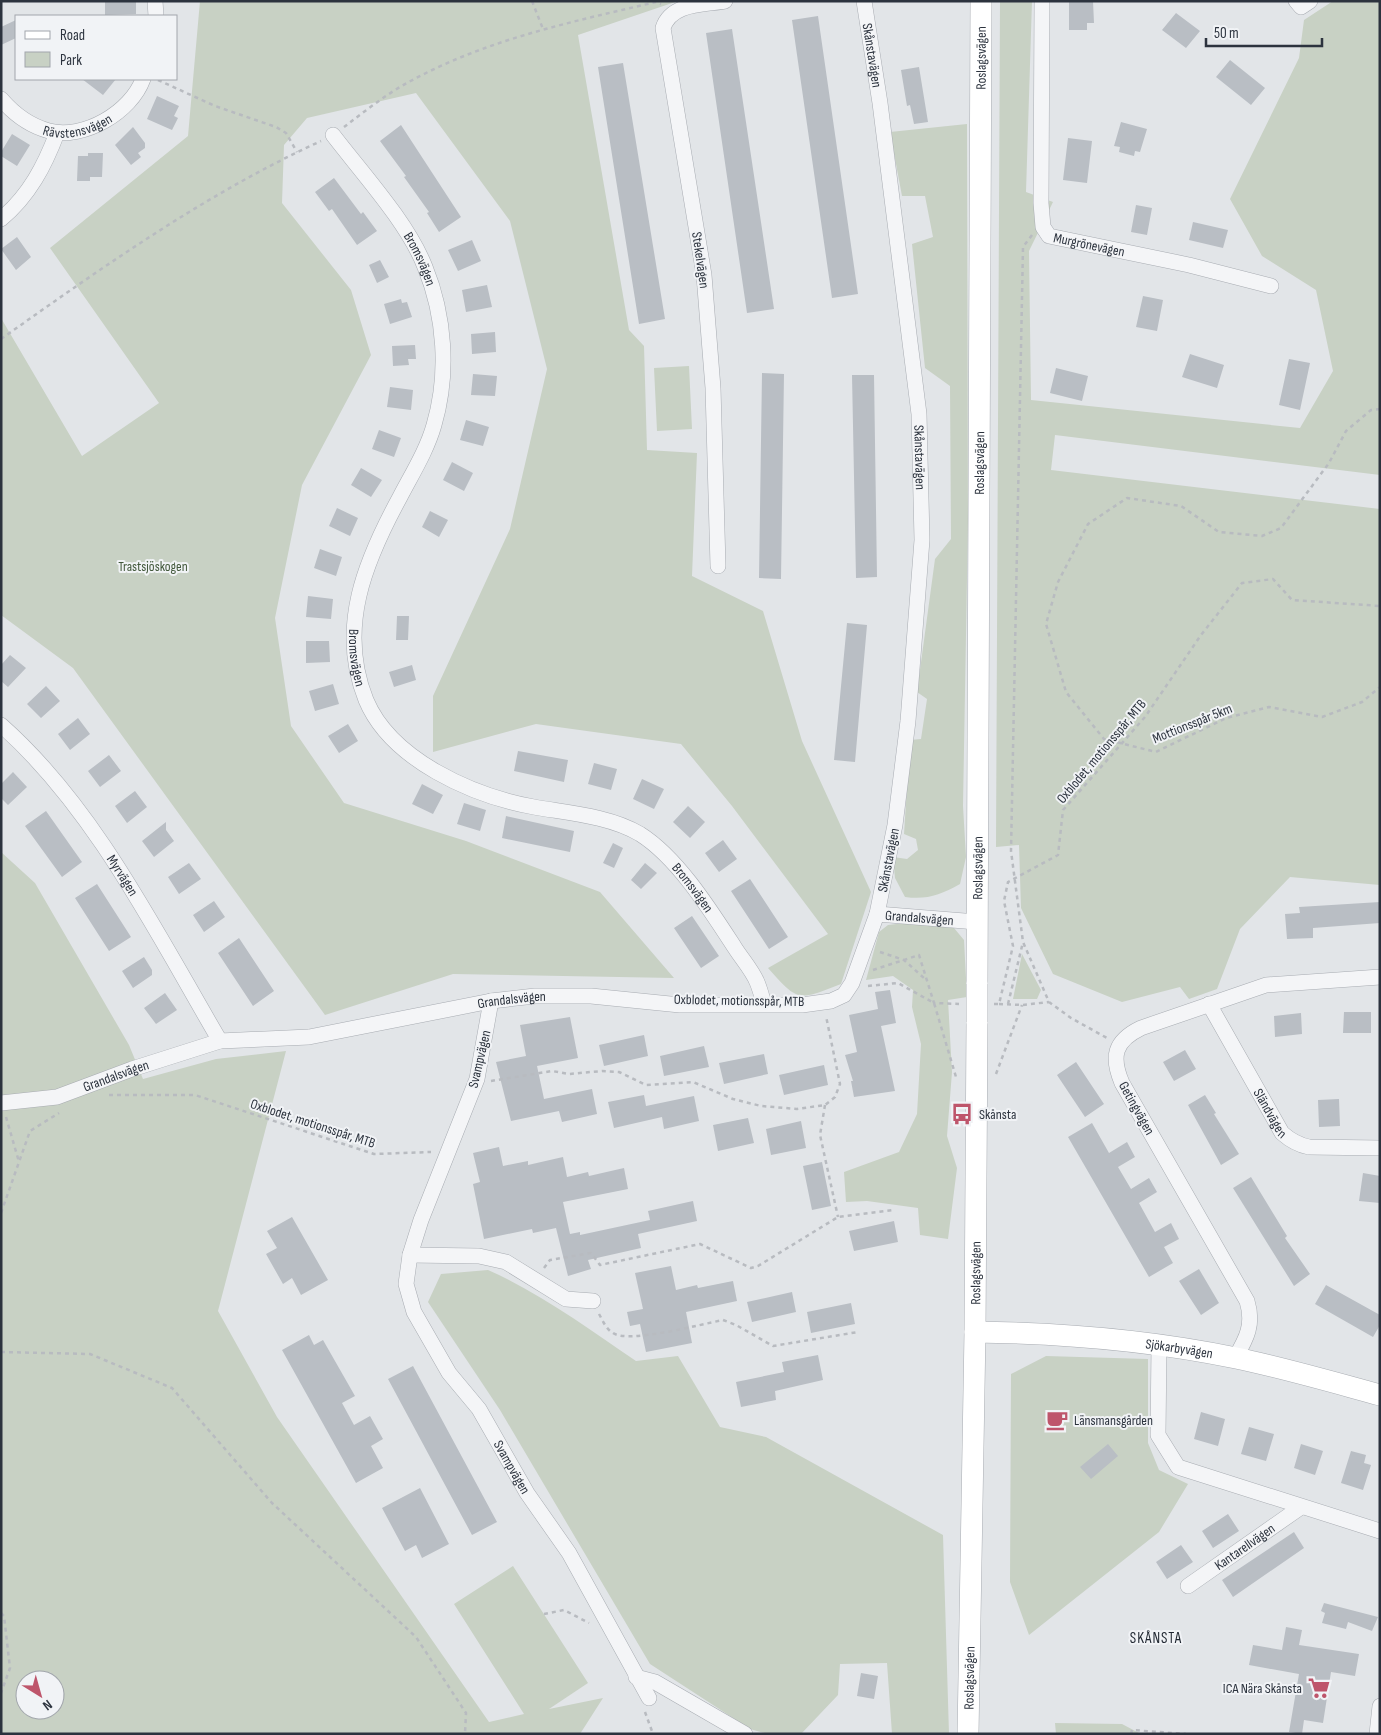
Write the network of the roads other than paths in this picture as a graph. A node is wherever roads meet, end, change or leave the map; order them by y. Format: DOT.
graph roads {
  1 [pos="156,1"];
  2 [pos="725,1"];
  3 [pos="864,1"];
  4 [pos="981,1"];
  5 [pos="1042,1"];
  6 [pos="156,15"];
  7 [pos="143,80"];
  8 [pos="1,99"];
  9 [pos="57,132"];
  10 [pos="333,135"];
  11 [pos="1,219"];
  12 [pos="1271,286"];
  13 [pos="718,566"];
  14 [pos="1,725"];
  15 [pos="877,914"];
  16 [pos="977,922"];
  17 [pos="1380,977"];
  18 [pos="491,1001"];
  19 [pos="764,1004"];
  20 [pos="1209,1004"];
  21 [pos="220,1041"];
  22 [pos="1,1103"];
  23 [pos="1380,1148"];
  24 [pos="410,1255"];
  25 [pos="593,1300"];
  26 [pos="975,1332"];
  27 [pos="1159,1346"];
  28 [pos="1235,1358"];
  29 [pos="1380,1396"];
  30 [pos="1301,1507"];
  31 [pos="1380,1532"];
  32 [pos="1188,1586"];
  33 [pos="636,1677"];
  34 [pos="649,1698"];
  35 [pos="1380,1706"];
  36 [pos="745,1734"];
  37 [pos="968,1734"];
  38 [pos="1377,1734"];
  1 -- 6 [label="street"];
  2 -- 13 [label="street, Stekelvägen"];
  3 -- 15 [label="street, Skånstavägen"];
  4 -- 16 [label="main road, Roslagsvägen"];
  5 -- 12 [label="street, Murgrönevägen"];
  7 -- 9 [label="street, Rävstensvägen"];
  8 -- 9 [label="street, Rävstensvägen"];
  9 -- 11 [label="street"];
  10 -- 19 [label="street, Bromsvägen"];
  14 -- 21 [label="street, Myrvägen"];
  15 -- 16 [label="street, Grandalsvägen"];
  15 -- 19 [label="street, Grandalsvägen"];
  16 -- 26 [label="main road, Roslagsvägen, bridge"];
  17 -- 20 [label="street"];
  18 -- 19 [label="street, Grandalsvägen"];
  18 -- 21 [label="street, Grandalsvägen"];
  18 -- 24 [label="street, Svampvägen"];
  20 -- 23 [label="street, Sländvägen"];
  20 -- 28 [label="street, Getingvägen"];
  21 -- 22 [label="street, Grandalsvägen"];
  24 -- 25 [label="street"];
  24 -- 33 [label="street, Svampvägen"];
  26 -- 27 [label="main road, Sjökarbyvägen"];
  26 -- 37 [label="main road, Roslagsvägen"];
  27 -- 28 [label="main road, Sjökarbyvägen"];
  27 -- 30 [label="street"];
  28 -- 29 [label="main road, Sjökarbyvägen"];
  30 -- 31 [label="street"];
  30 -- 32 [label="street, Kantarellvägen"];
  33 -- 34 [label="street, Svampvägen"];
  33 -- 36 [label="street"];
  35 -- 38 [label="street"];
}
